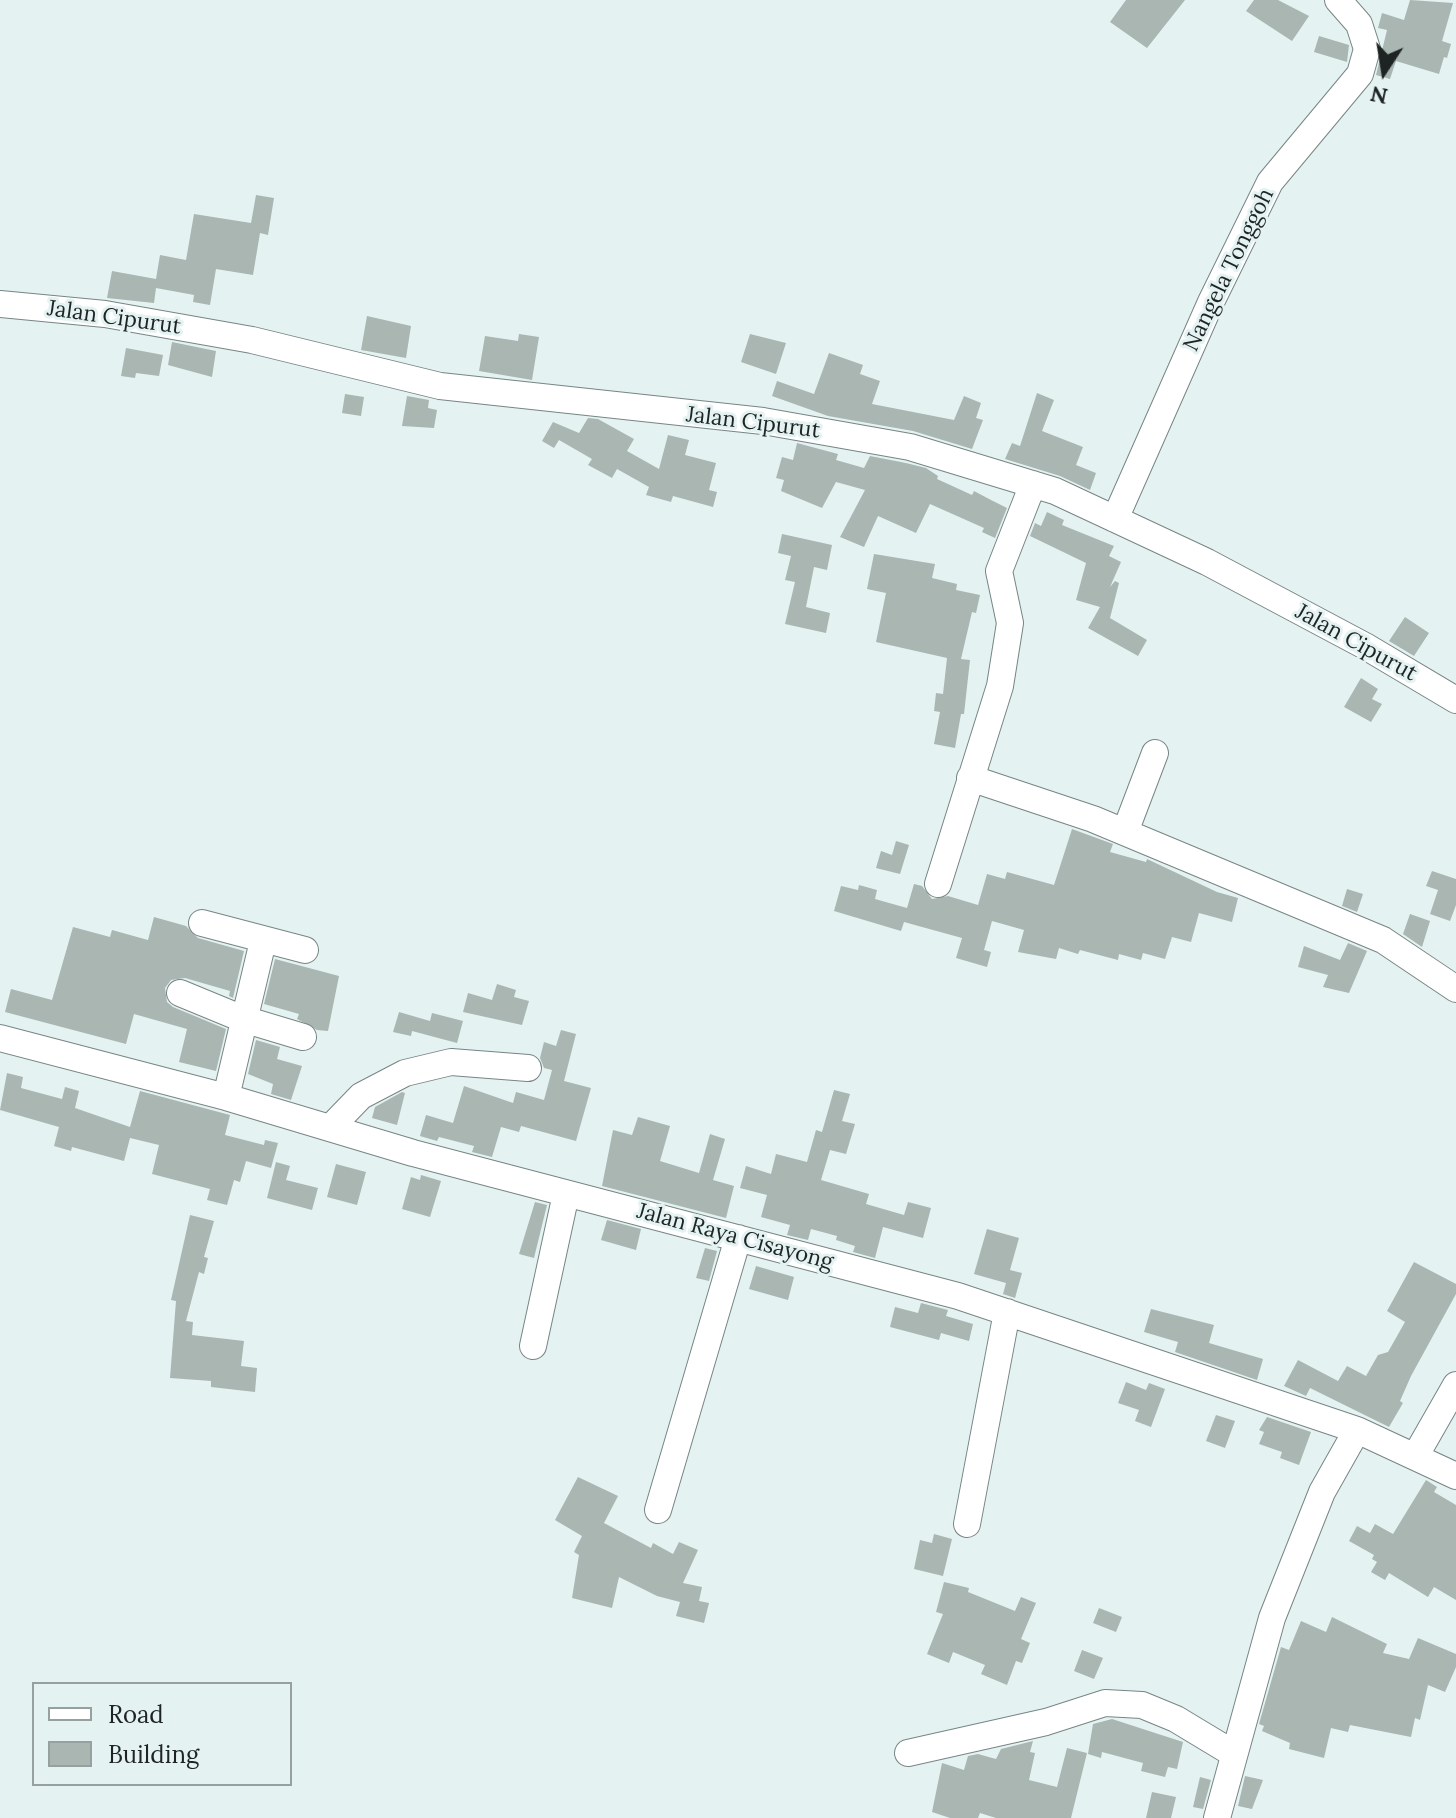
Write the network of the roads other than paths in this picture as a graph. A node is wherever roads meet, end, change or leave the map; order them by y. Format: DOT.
graph roads {
  1 [pos="1338,0"];
  2 [pos="0,304"];
  3 [pos="1033,484"];
  4 [pos="1115,519"];
  5 [pos="1456,700"];
  6 [pos="1155,753"];
  7 [pos="970,778"];
  8 [pos="1125,832"];
  9 [pos="938,884"];
  10 [pos="202,923"];
  11 [pos="263,941"];
  12 [pos="305,950"];
  13 [pos="1456,989"];
  14 [pos="180,993"];
  15 [pos="243,1019"];
  16 [pos="303,1037"];
  17 [pos="0,1038"];
  18 [pos="528,1068"];
  19 [pos="226,1097"];
  20 [pos="330,1128"];
  21 [pos="566,1194"];
  22 [pos="738,1238"];
  23 [pos="1007,1312"];
  24 [pos="533,1346"];
  25 [pos="1456,1385"];
  26 [pos="1357,1430"];
  27 [pos="1416,1455"];
  28 [pos="1456,1476"];
  29 [pos="658,1510"];
  30 [pos="967,1524"];
  31 [pos="908,1753"];
  32 [pos="1234,1754"];
  33 [pos="1217,1818"];
  1 -- 4 [label="street, Nangela Tonggoh"];
  2 -- 3 [label="street, Jalan Cipurut"];
  3 -- 4 [label="street, Jalan Cipurut"];
  3 -- 7 [label="street"];
  4 -- 5 [label="street, Jalan Cipurut"];
  6 -- 8 [label="street"];
  7 -- 8 [label="street"];
  7 -- 9 [label="street"];
  8 -- 13 [label="street"];
  10 -- 11 [label="street"];
  11 -- 12 [label="street"];
  11 -- 15 [label="street"];
  14 -- 15 [label="street"];
  15 -- 16 [label="street"];
  15 -- 19 [label="street"];
  17 -- 19 [label="street, Jalan Raya Cisayong"];
  18 -- 20 [label="street"];
  19 -- 20 [label="street, Jalan Raya Cisayong"];
  20 -- 21 [label="street, Jalan Raya Cisayong"];
  21 -- 22 [label="street, Jalan Raya Cisayong"];
  21 -- 24 [label="street"];
  22 -- 23 [label="street, Jalan Raya Cisayong"];
  22 -- 29 [label="street"];
  23 -- 26 [label="street, Jalan Raya Cisayong"];
  23 -- 30 [label="street"];
  25 -- 27 [label="street"];
  26 -- 27 [label="street, Jalan Raya Cisayong"];
  26 -- 32 [label="street"];
  27 -- 28 [label="street, Jalan Raya Cisayong"];
  31 -- 32 [label="street"];
  32 -- 33 [label="street"];
}
